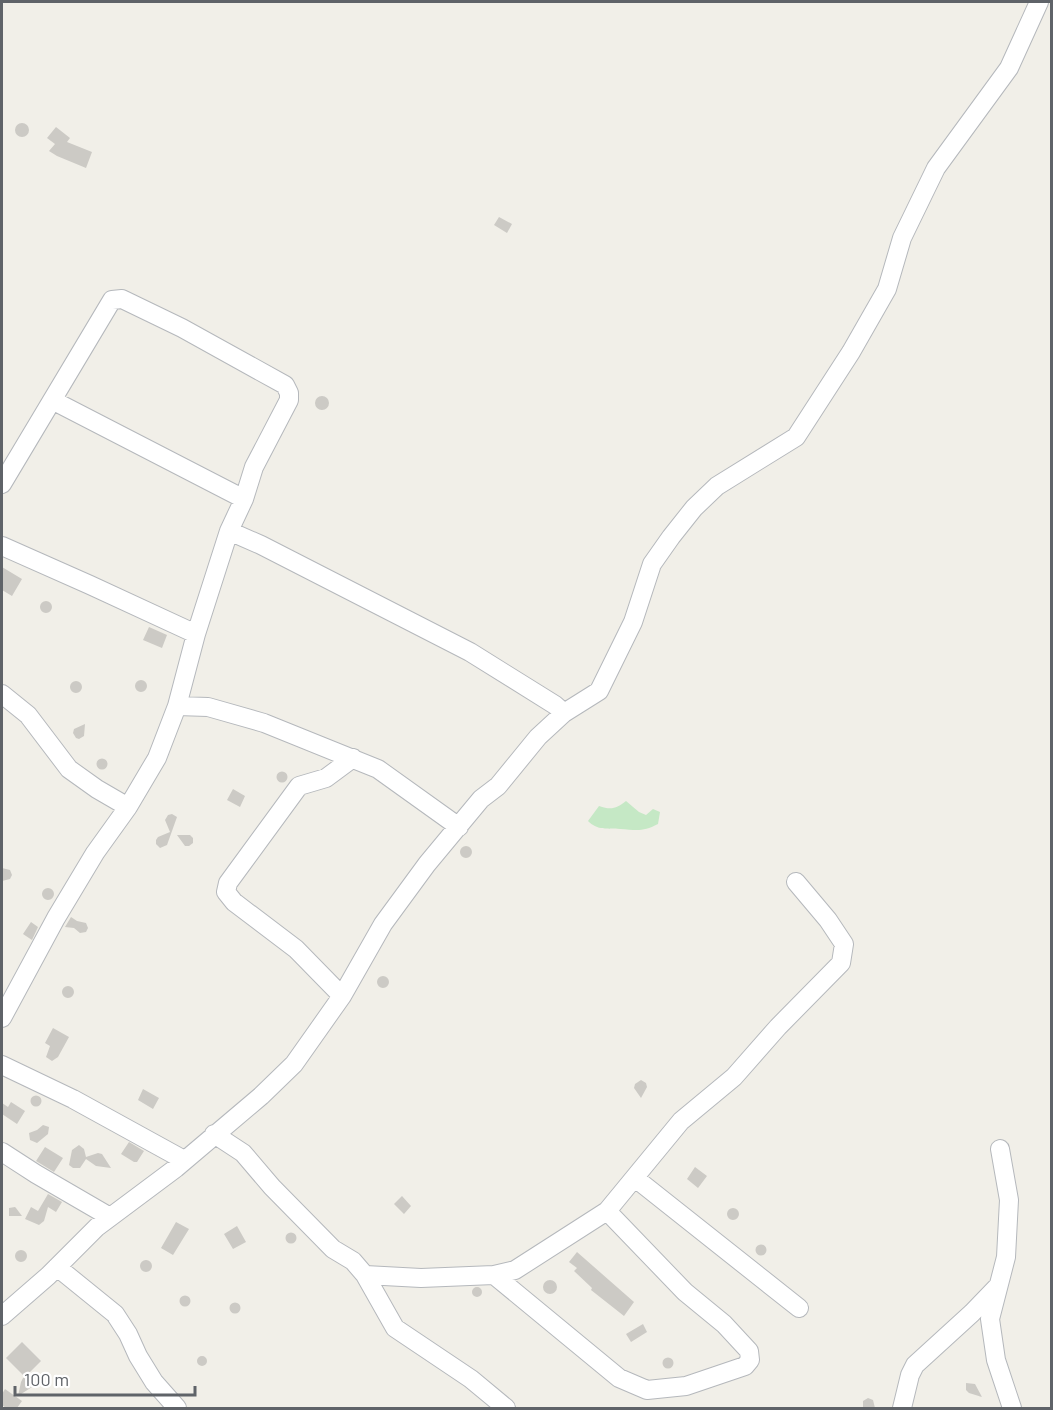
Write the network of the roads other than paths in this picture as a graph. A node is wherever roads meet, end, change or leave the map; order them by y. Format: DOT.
graph roads {
  1 [pos="1039,2"];
  2 [pos="52,400"];
  3 [pos="2,484"];
  4 [pos="244,499"];
  5 [pos="229,531"];
  6 [pos="2,546"];
  7 [pos="196,634"];
  8 [pos="2,694"];
  9 [pos="177,706"];
  10 [pos="564,713"];
  11 [pos="353,758"];
  12 [pos="128,807"];
  13 [pos="459,827"];
  14 [pos="796,882"];
  15 [pos="342,996"];
  16 [pos="2,1018"];
  17 [pos="2,1065"];
  18 [pos="214,1134"];
  19 [pos="1000,1149"];
  20 [pos="2,1152"];
  21 [pos="184,1160"];
  22 [pos="635,1178"];
  23 [pos="607,1212"];
  24 [pos="110,1217"];
  25 [pos="57,1268"];
  26 [pos="365,1275"];
  27 [pos="494,1275"];
  28 [pos="998,1286"];
  29 [pos="799,1308"];
  30 [pos="4,1310"];
  31 [pos="177,1408"];
  32 [pos="506,1408"];
  33 [pos="902,1408"];
  34 [pos="1012,1408"];
  1 -- 10 [label="street"];
  2 -- 3 [label="street"];
  2 -- 4 [label="street"];
  2 -- 4 [label="street"];
  4 -- 5 [label="street"];
  5 -- 7 [label="street"];
  5 -- 10 [label="street"];
  6 -- 7 [label="street"];
  7 -- 9 [label="street"];
  8 -- 12 [label="street"];
  9 -- 11 [label="street"];
  9 -- 12 [label="street"];
  10 -- 13 [label="street"];
  11 -- 13 [label="street"];
  11 -- 15 [label="street"];
  12 -- 16 [label="street"];
  13 -- 15 [label="street"];
  14 -- 22 [label="street"];
  15 -- 18 [label="street"];
  17 -- 21 [label="street"];
  18 -- 21 [label="street"];
  18 -- 26 [label="street"];
  19 -- 28 [label="street"];
  20 -- 24 [label="street"];
  21 -- 24 [label="street"];
  22 -- 23 [label="street"];
  22 -- 29 [label="street"];
  23 -- 27 [label="street"];
  23 -- 27 [label="street"];
  24 -- 25 [label="street"];
  25 -- 30 [label="street"];
  25 -- 31 [label="street"];
  26 -- 27 [label="street"];
  26 -- 32 [label="street"];
  28 -- 33 [label="street"];
  28 -- 34 [label="street"];
}
